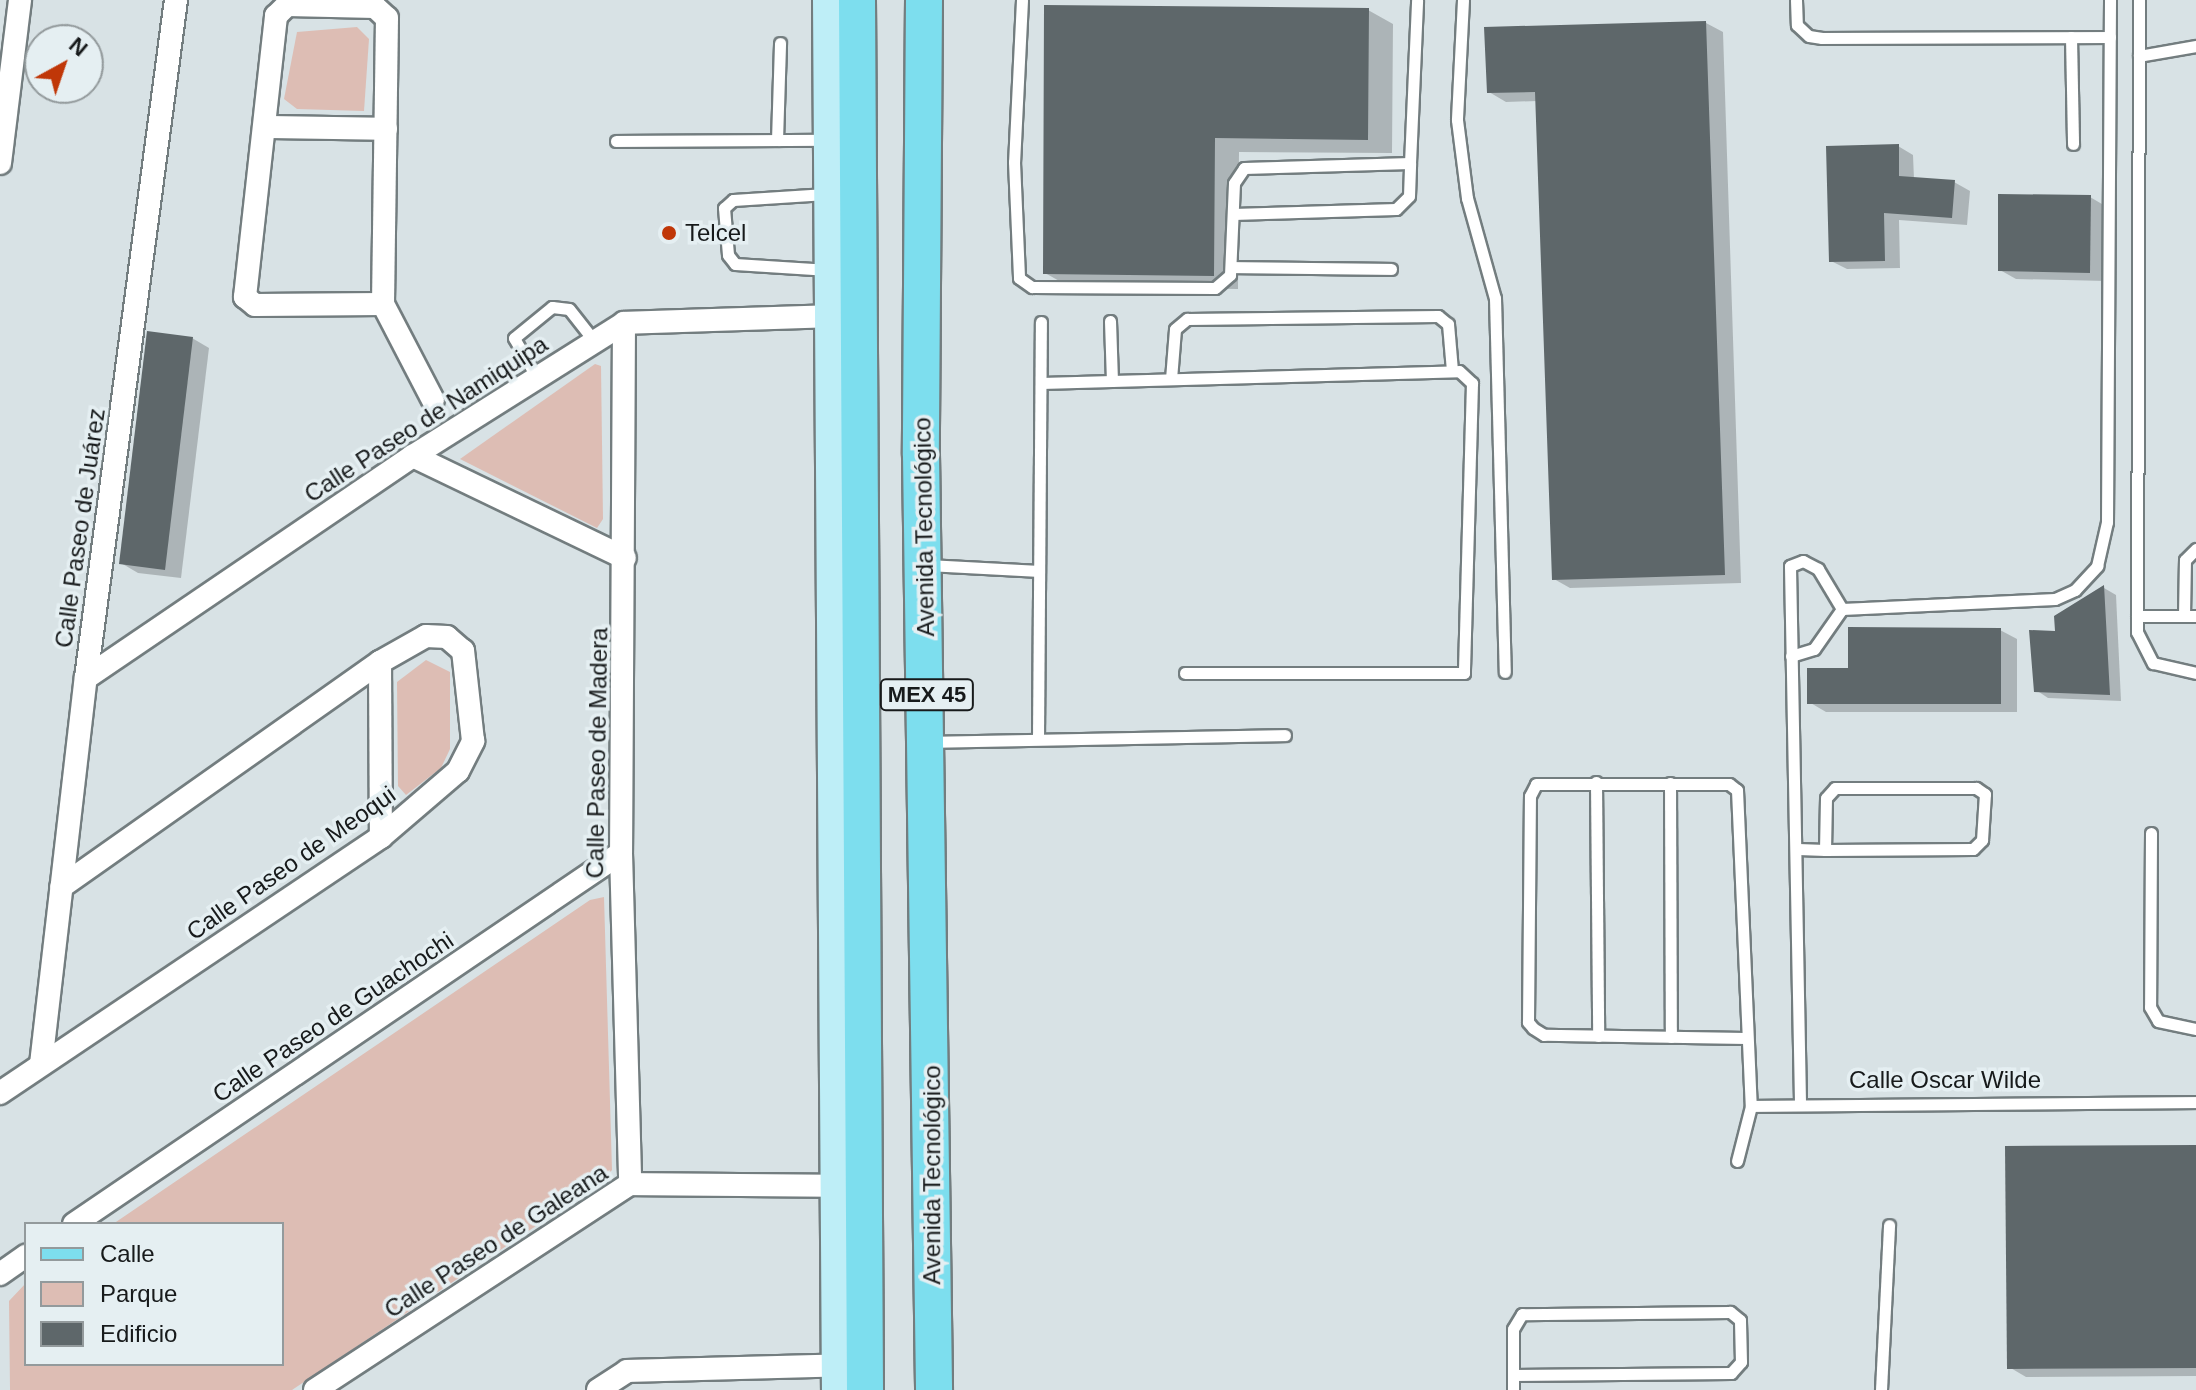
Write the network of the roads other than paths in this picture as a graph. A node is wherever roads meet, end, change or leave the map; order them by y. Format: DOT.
graph roads {
  1 [pos="20,0"];
  2 [pos="176,0"];
  3 [pos="829,0"];
  4 [pos="857,0"];
  5 [pos="924,0"];
  6 [pos="1022,0"];
  7 [pos="1417,0"];
  8 [pos="1463,0"];
  9 [pos="1796,0"];
  10 [pos="2110,0"];
  11 [pos="2139,0"];
  12 [pos="312,2"];
  13 [pos="348,2"];
  14 [pos="2071,37"];
  15 [pos="2110,37"];
  16 [pos="780,43"];
  17 [pos="2196,46"];
  18 [pos="2139,56"];
  19 [pos="265,127"];
  20 [pos="386,129"];
  21 [pos="777,140"];
  22 [pos="831,140"];
  23 [pos="616,141"];
  24 [pos="2073,144"];
  25 [pos="0,163"];
  26 [pos="1410,163"];
  27 [pos="831,194"];
  28 [pos="1233,214"];
  29 [pos="1231,267"];
  30 [pos="1391,269"];
  31 [pos="831,271"];
  32 [pos="383,304"];
  33 [pos="832,316"];
  34 [pos="1110,321"];
  35 [pos="1041,322"];
  36 [pos="624,323"];
  37 [pos="595,342"];
  38 [pos="1452,371"];
  39 [pos="537,378"];
  40 [pos="1171,379"];
  41 [pos="1112,381"];
  42 [pos="1041,383"];
  43 [pos="433,400"];
  44 [pos="413,456"];
  45 [pos="2196,549"];
  46 [pos="625,558"];
  47 [pos="923,565"];
  48 [pos="1039,571"];
  49 [pos="1842,609"];
  50 [pos="2137,616"];
  51 [pos="2190,616"];
  52 [pos="1791,656"];
  53 [pos="380,662"];
  54 [pos="1505,672"];
  55 [pos="1185,673"];
  56 [pos="2196,673"];
  57 [pos="86,678"];
  58 [pos="1285,735"];
  59 [pos="1038,739"];
  60 [pos="929,742"];
  61 [pos="1596,782"];
  62 [pos="1670,783"];
  63 [pos="2151,833"];
  64 [pos="381,837"];
  65 [pos="1798,849"];
  66 [pos="1825,850"];
  67 [pos="621,853"];
  68 [pos="61,887"];
  69 [pos="2196,1029"];
  70 [pos="1598,1036"];
  71 [pos="1671,1037"];
  72 [pos="1746,1038"];
  73 [pos="41,1064"];
  74 [pos="0,1093"];
  75 [pos="1800,1102"];
  76 [pos="2196,1102"];
  77 [pos="1751,1106"];
  78 [pos="1737,1161"];
  79 [pos="630,1184"];
  80 [pos="849,1186"];
  81 [pos="77,1222"];
  82 [pos="1889,1225"];
  83 [pos="24,1257"];
  84 [pos="0,1274"];
  85 [pos="1513,1375"];
  86 [pos="851,1377"];
  87 [pos="627,1380"];
  88 [pos="315,1390"];
  89 [pos="598,1390"];
  90 [pos="934,1390"];
  91 [pos="1513,1390"];
  92 [pos="1881,1390"];
  1 -- 25 [label="street"];
  2 -- 57 [label="street, Calle Paseo de Juárez"];
  3 -- 22 [label="street"];
  4 -- 80 [label="main road, MEX 45"];
  5 -- 47 [label="main road, Avenida Tecnológico / MEX 45"];
  6 -- 29 [label="lane"];
  7 -- 26 [label="lane"];
  8 -- 54 [label="lane"];
  9 -- 14 [label="lane"];
  10 -- 15 [label="lane"];
  11 -- 18 [label="lane"];
  12 -- 13 [label="street"];
  12 -- 19 [label="street"];
  13 -- 20 [label="street"];
  14 -- 15 [label="lane"];
  14 -- 24 [label="lane"];
  15 -- 49 [label="lane"];
  16 -- 21 [label="lane"];
  17 -- 18 [label="lane"];
  18 -- 50 [label="lane"];
  19 -- 20 [label="street"];
  19 -- 32 [label="street"];
  20 -- 32 [label="street"];
  21 -- 22 [label="lane"];
  21 -- 23 [label="lane"];
  22 -- 27 [label="street"];
  26 -- 28 [label="lane"];
  26 -- 28 [label="lane"];
  27 -- 31 [label="street"];
  27 -- 31 [label="lane"];
  28 -- 29 [label="lane"];
  29 -- 30 [label="lane"];
  31 -- 33 [label="street"];
  32 -- 43 [label="street"];
  33 -- 36 [label="street"];
  33 -- 80 [label="street"];
  34 -- 41 [label="lane"];
  35 -- 42 [label="lane"];
  36 -- 37 [label="street, Calle Paseo de Namiquipa"];
  36 -- 46 [label="street, Calle Paseo de Madera"];
  37 -- 39 [label="street, Calle Paseo de Namiquipa"];
  37 -- 39 [label="lane"];
  38 -- 40 [label="lane"];
  38 -- 40 [label="lane"];
  38 -- 55 [label="lane"];
  39 -- 44 [label="street, Calle Paseo de Namiquipa"];
  40 -- 41 [label="lane"];
  41 -- 42 [label="lane"];
  42 -- 48 [label="lane"];
  44 -- 46 [label="street"];
  44 -- 57 [label="street, Calle Paseo de Namiquipa"];
  45 -- 51 [label="lane"];
  46 -- 67 [label="street, Calle Paseo de Madera"];
  47 -- 48 [label="lane"];
  47 -- 60 [label="main road, Avenida Tecnológico / MEX 45"];
  48 -- 59 [label="lane"];
  49 -- 52 [label="lane"];
  49 -- 52 [label="lane"];
  50 -- 51 [label="lane"];
  50 -- 56 [label="lane"];
  52 -- 65 [label="lane"];
  53 -- 64 [label="street"];
  53 -- 64 [label="street, Calle Paseo de Meoqui"];
  53 -- 68 [label="street, Calle Paseo de Meoqui"];
  57 -- 68 [label="street, Calle Paseo de Juárez"];
  58 -- 59 [label="lane"];
  59 -- 60 [label="lane"];
  60 -- 90 [label="main road, Avenida Tecnológico / MEX 45"];
  61 -- 62 [label="lane"];
  61 -- 70 [label="lane"];
  61 -- 70 [label="lane"];
  62 -- 71 [label="lane"];
  62 -- 72 [label="lane"];
  63 -- 69 [label="lane"];
  64 -- 73 [label="street, Calle Paseo de Meoqui"];
  65 -- 66 [label="lane"];
  65 -- 75 [label="lane"];
  66 -- 66 [label="lane"];
  67 -- 79 [label="street, Calle Paseo de Madera"];
  67 -- 81 [label="street, Calle Paseo de Guachochi"];
  68 -- 73 [label="street, Calle Paseo de Juárez"];
  70 -- 71 [label="lane"];
  71 -- 72 [label="lane"];
  72 -- 77 [label="lane"];
  73 -- 74 [label="street, Calle Paseo de Meoqui"];
  75 -- 76 [label="lane, Calle Oscar Wilde"];
  75 -- 77 [label="lane, Calle Oscar Wilde"];
  77 -- 78 [label="lane"];
  79 -- 80 [label="street, Calle Paseo de Galeana"];
  79 -- 88 [label="street, Calle Paseo de Galeana"];
  80 -- 86 [label="main road, MEX 45"];
  82 -- 92 [label="lane"];
  83 -- 84 [label="street"];
  85 -- 85 [label="lane"];
  85 -- 91 [label="lane"];
  86 -- 87 [label="street"];
  87 -- 89 [label="street"];
}
